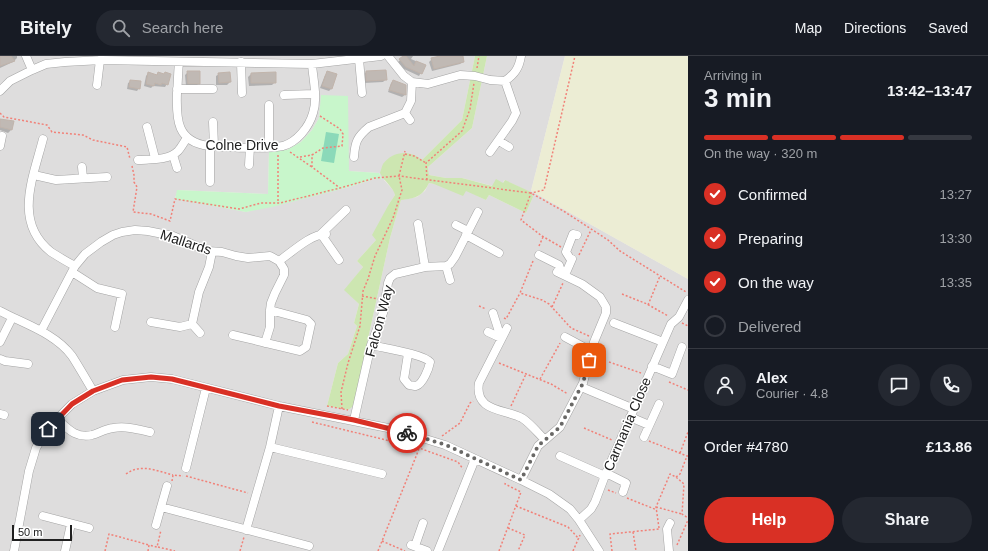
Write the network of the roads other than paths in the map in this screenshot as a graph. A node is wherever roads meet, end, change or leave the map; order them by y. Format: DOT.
graph roads {
  1 [pos="26,56"];
  2 [pos="381,56"];
  3 [pos="388,56"];
  4 [pos="521,56"];
  5 [pos="140,58"];
  6 [pos="101,59"];
  7 [pos="264,59"];
  8 [pos="359,59"];
  9 [pos="184,60"];
  10 [pos="242,62"];
  11 [pos="312,64"];
  12 [pos="32,70"];
  13 [pos="505,81"];
  14 [pos="412,82"];
  15 [pos="97,85"];
  16 [pos="1,88"];
  17 [pos="178,89"];
  18 [pos="213,89"];
  19 [pos="242,93"];
  20 [pos="362,93"];
  21 [pos="314,94"];
  22 [pos="284,95"];
  23 [pos="269,105"];
  24 [pos="213,122"];
  25 [pos="147,127"];
  26 [pos="2,136"];
  27 [pos="187,138"];
  28 [pos="42,139"];
  29 [pos="499,140"];
  30 [pos="0,146"];
  31 [pos="212,146"];
  32 [pos="250,147"];
  33 [pos="269,147"];
  34 [pos="509,147"];
  35 [pos="490,152"];
  36 [pos="173,155"];
  37 [pos="354,157"];
  38 [pos="155,158"];
  39 [pos="138,160"];
  40 [pos="249,165"];
  41 [pos="82,167"];
  42 [pos="177,168"];
  43 [pos="34,175"];
  44 [pos="108,177"];
  45 [pos="83,178"];
  46 [pos="210,182"];
  47 [pos="346,210"];
  48 [pos="478,212"];
  49 [pos="418,224"];
  50 [pos="456,225"];
  51 [pos="467,233"];
  52 [pos="324,234"];
  53 [pos="577,235"];
  54 [pos="212,252"];
  55 [pos="499,253"];
  56 [pos="537,255"];
  57 [pos="279,260"];
  58 [pos="339,260"];
  59 [pos="446,266"];
  60 [pos="425,267"];
  61 [pos="74,269"];
  62 [pos="562,274"];
  63 [pos="450,280"];
  64 [pos="688,300"];
  65 [pos="270,310"];
  66 [pos="0,311"];
  67 [pos="493,313"];
  68 [pos="12,318"];
  69 [pos="151,322"];
  70 [pos="192,324"];
  71 [pos="614,324"];
  72 [pos="115,327"];
  73 [pos="506,328"];
  74 [pos="41,331"];
  75 [pos="488,332"];
  76 [pos="200,333"];
  77 [pos="233,335"];
  78 [pos="564,336"];
  79 [pos="501,338"];
  80 [pos="0,342"];
  81 [pos="663,342"];
  82 [pos="265,343"];
  83 [pos="371,346"];
  84 [pos="682,347"];
  85 [pos="591,351"];
  86 [pos="408,354"];
  87 [pos="0,359"];
  88 [pos="28,364"];
  89 [pos="652,366"];
  90 [pos="206,388"];
  91 [pos="586,389"];
  92 [pos="93,391"];
  93 [pos="659,404"];
  94 [pos="279,406"];
  95 [pos="634,409"];
  96 [pos="630,417"];
  97 [pos="56,419"];
  98 [pos="354,420"];
  99 [pos="649,425"];
  100 [pos="150,432"];
  101 [pos="644,438"];
  102 [pos="545,440"];
  103 [pos="270,447"];
  104 [pos="560,456"];
  105 [pos="475,459"];
  106 [pos="186,468"];
  107 [pos="382,474"];
  108 [pos="606,474"];
  109 [pos="521,480"];
  110 [pos="167,486"];
  111 [pos="623,492"];
  112 [pos="161,507"];
  113 [pos="43,516"];
  114 [pos="423,523"];
  115 [pos="582,523"];
  116 [pos="670,523"];
  117 [pos="71,524"];
  118 [pos="156,525"];
  119 [pos="89,528"];
  120 [pos="246,530"];
  121 [pos="309,546"];
  122 [pos="672,549"];
  123 [pos="14,551"];
  124 [pos="65,551"];
  125 [pos="427,551"];
  126 [pos="438,551"];
  127 [pos="600,551"];
  1 -- 12 [label="street"];
  2 -- 8 [label="street"];
  3 -- 14 [label="street"];
  4 -- 13 [label="street"];
  5 -- 6 [label="street"];
  5 -- 9 [label="street"];
  6 -- 12 [label="street"];
  6 -- 15 [label="street"];
  7 -- 10 [label="street"];
  7 -- 11 [label="street"];
  8 -- 11 [label="street"];
  8 -- 20 [label="street"];
  9 -- 10 [label="street"];
  9 -- 17 [label="street, Colne Drive"];
  10 -- 19 [label="street"];
  11 -- 21 [label="street, Colne Drive"];
  12 -- 16 [label="street"];
  13 -- 14 [label="street"];
  13 -- 29 [label="street"];
  14 -- 37 [label="street"];
  17 -- 18 [label="street"];
  17 -- 27 [label="street, Colne Drive"];
  21 -- 22 [label="street"];
  21 -- 33 [label="street, Colne Drive"];
  23 -- 33 [label="street"];
  24 -- 31 [label="street"];
  25 -- 38 [label="street"];
  26 -- 30 [label="street"];
  27 -- 31 [label="street, Colne Drive"];
  27 -- 36 [label="street"];
  28 -- 43 [label="street"];
  29 -- 34 [label="street"];
  29 -- 35 [label="street"];
  31 -- 32 [label="street, Colne Drive"];
  31 -- 46 [label="street"];
  32 -- 33 [label="street, Colne Drive"];
  32 -- 40 [label="street"];
  36 -- 38 [label="street"];
  36 -- 42 [label="street"];
  38 -- 39 [label="street"];
  41 -- 45 [label="street"];
  43 -- 45 [label="street"];
  43 -- 61 [label="street"];
  44 -- 45 [label="street"];
  47 -- 52 [label="street"];
  48 -- 51 [label="street"];
  49 -- 60 [label="street"];
  50 -- 51 [label="street"];
  51 -- 55 [label="street"];
  51 -- 59 [label="street"];
  52 -- 57 [label="street"];
  52 -- 58 [label="street"];
  53 -- 62 [label="street"];
  54 -- 57 [label="street, Mallards"];
  54 -- 61 [label="street, Mallards"];
  54 -- 70 [label="street"];
  56 -- 62 [label="street"];
  57 -- 65 [label="street"];
  59 -- 60 [label="street, Falcon Way"];
  59 -- 63 [label="street"];
  60 -- 83 [label="street, Falcon Way"];
  61 -- 72 [label="street"];
  61 -- 74 [label="street, Mallards"];
  62 -- 85 [label="street"];
  64 -- 81 [label="street, Carmania Close"];
  65 -- 82 [label="street"];
  65 -- 82 [label="street"];
  66 -- 68 [label="street"];
  67 -- 79 [label="street"];
  68 -- 74 [label="street"];
  68 -- 80 [label="street"];
  69 -- 70 [label="street"];
  70 -- 76 [label="street"];
  71 -- 81 [label="street"];
  73 -- 79 [label="street"];
  74 -- 92 [label="street"];
  75 -- 79 [label="street"];
  77 -- 82 [label="street"];
  78 -- 85 [label="street"];
  79 -- 102 [label="street"];
  81 -- 89 [label="street, Carmania Close"];
  83 -- 86 [label="street"];
  83 -- 98 [label="street, Falcon Way"];
  84 -- 89 [label="street"];
  85 -- 102 [label="street"];
  87 -- 88 [label="street"];
  89 -- 95 [label="street, Carmania Close"];
  90 -- 92 [label="street"];
  90 -- 94 [label="street"];
  90 -- 106 [label="street"];
  91 -- 95 [label="street"];
  92 -- 97 [label="street"];
  93 -- 99 [label="street"];
  94 -- 98 [label="street"];
  94 -- 103 [label="street"];
  95 -- 96 [label="street, Carmania Close"];
  96 -- 99 [label="street"];
  96 -- 108 [label="street, Carmania Close"];
  97 -- 100 [label="street"];
  97 -- 123 [label="street"];
  98 -- 105 [label="street"];
  99 -- 101 [label="street"];
  102 -- 109 [label="street"];
  103 -- 107 [label="street"];
  103 -- 120 [label="street"];
  104 -- 108 [label="street"];
  105 -- 109 [label="street"];
  105 -- 126 [label="street"];
  108 -- 111 [label="street"];
  108 -- 115 [label="street, Carmania Close"];
  109 -- 115 [label="street"];
  110 -- 112 [label="street"];
  112 -- 118 [label="street"];
  112 -- 120 [label="street"];
  113 -- 117 [label="street"];
  114 -- 125 [label="street"];
  115 -- 127 [label="street"];
  116 -- 122 [label="street"];
  117 -- 119 [label="street"];
  117 -- 124 [label="street"];
  120 -- 121 [label="street"];
}
